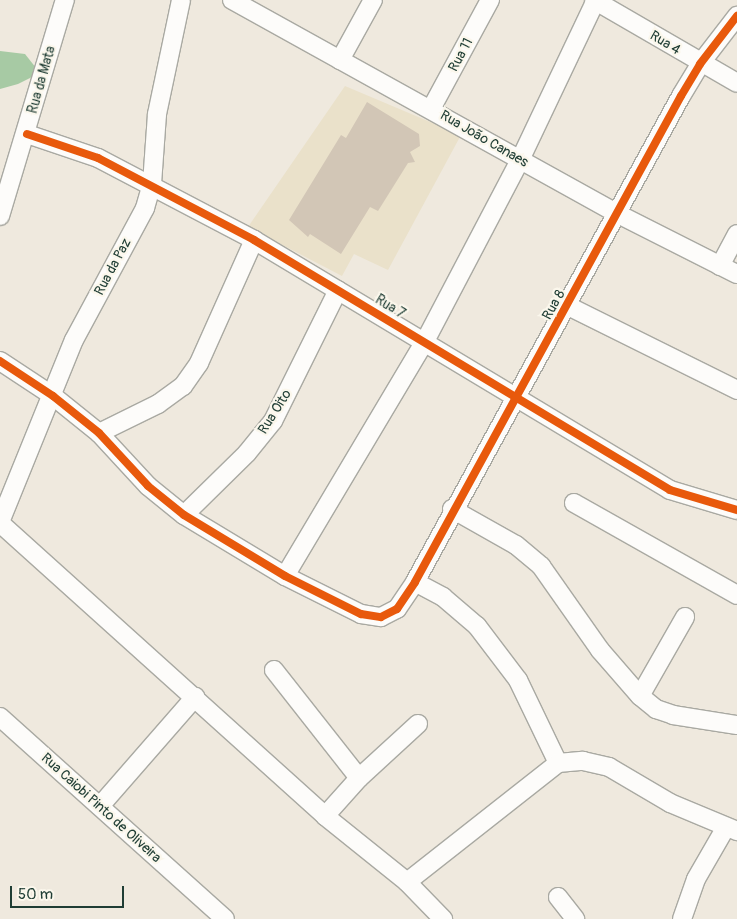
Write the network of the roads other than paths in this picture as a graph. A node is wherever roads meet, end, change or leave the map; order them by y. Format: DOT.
graph roads {
  1 [pos="65,0"];
  2 [pos="181,0"];
  3 [pos="232,0"];
  4 [pos="373,0"];
  5 [pos="490,0"];
  6 [pos="595,0"];
  7 [pos="737,16"];
  8 [pos="340,60"];
  9 [pos="700,64"];
  10 [pos="737,83"];
  11 [pos="431,109"];
  12 [pos="27,134"];
  13 [pos="520,160"];
  14 [pos="152,184"];
  15 [pos="618,214"];
  16 [pos="0,216"];
  17 [pos="737,234"];
  18 [pos="254,240"];
  19 [pos="720,266"];
  20 [pos="737,274"];
  21 [pos="338,290"];
  22 [pos="568,306"];
  23 [pos="424,343"];
  24 [pos="0,362"];
  25 [pos="737,390"];
  26 [pos="53,396"];
  27 [pos="517,400"];
  28 [pos="98,433"];
  29 [pos="574,503"];
  30 [pos="736,507"];
  31 [pos="452,509"];
  32 [pos="184,515"];
  33 [pos="0,523"];
  34 [pos="285,576"];
  35 [pos="415,582"];
  36 [pos="737,595"];
  37 [pos="685,617"];
  38 [pos="274,670"];
  39 [pos="640,696"];
  40 [pos="195,697"];
  41 [pos="0,717"];
  42 [pos="418,724"];
  43 [pos="737,725"];
  44 [pos="558,763"];
  45 [pos="359,778"];
  46 [pos="100,806"];
  47 [pos="325,816"];
  48 [pos="731,829"];
  49 [pos="407,882"];
  50 [pos="558,897"];
  51 [pos="224,919"];
  52 [pos="442,919"];
  53 [pos="575,919"];
  54 [pos="682,919"];
  1 -- 12 [label="street, Rua da Mata"];
  2 -- 14 [label="street, Rua da Paz"];
  3 -- 8 [label="street, Rua João Canaes"];
  4 -- 8 [label="street"];
  5 -- 11 [label="street, Rua 11"];
  6 -- 9 [label="street, Rua 4"];
  6 -- 13 [label="street"];
  7 -- 9 [label="street, Rua 8"];
  8 -- 11 [label="street, Rua João Canaes"];
  9 -- 10 [label="street, Rua 4"];
  9 -- 15 [label="street, Rua 8"];
  11 -- 13 [label="street, Rua João Canaes"];
  12 -- 14 [label="street, Rua 7"];
  12 -- 16 [label="street, Rua da Mata"];
  13 -- 15 [label="street, Rua João Canaes"];
  13 -- 23 [label="street"];
  14 -- 18 [label="street, Rua 7"];
  14 -- 26 [label="street, Rua da Paz"];
  15 -- 19 [label="street, Rua João Canaes"];
  15 -- 22 [label="street, Rua 8"];
  17 -- 19 [label="street"];
  18 -- 21 [label="street, Rua 7"];
  18 -- 28 [label="street"];
  19 -- 20 [label="street, Rua João Canaes"];
  21 -- 23 [label="street, Rua 7"];
  21 -- 32 [label="street, Rua Oito"];
  22 -- 25 [label="street"];
  22 -- 27 [label="street, Rua 8"];
  23 -- 27 [label="street, Rua 7"];
  23 -- 34 [label="street"];
  24 -- 26 [label="street"];
  26 -- 28 [label="street"];
  26 -- 33 [label="street, Rua da Paz"];
  27 -- 30 [label="street, Rua 7"];
  27 -- 31 [label="street, Rua 8"];
  28 -- 32 [label="street"];
  29 -- 36 [label="street"];
  31 -- 35 [label="street, Rua 8"];
  31 -- 39 [label="street"];
  32 -- 34 [label="street"];
  33 -- 40 [label="street"];
  34 -- 35 [label="street, Rua 8"];
  35 -- 44 [label="street"];
  37 -- 39 [label="street"];
  38 -- 45 [label="street"];
  39 -- 43 [label="street"];
  40 -- 46 [label="street"];
  40 -- 47 [label="street"];
  41 -- 46 [label="street, Rua Caiobi Pinto de Oliveira"];
  42 -- 45 [label="street"];
  44 -- 48 [label="street"];
  44 -- 49 [label="street"];
  45 -- 47 [label="street"];
  46 -- 51 [label="street, Rua Caiobi Pinto de Oliveira"];
  47 -- 49 [label="street"];
  48 -- 54 [label="street"];
  49 -- 52 [label="street"];
  50 -- 53 [label="street"];
}
